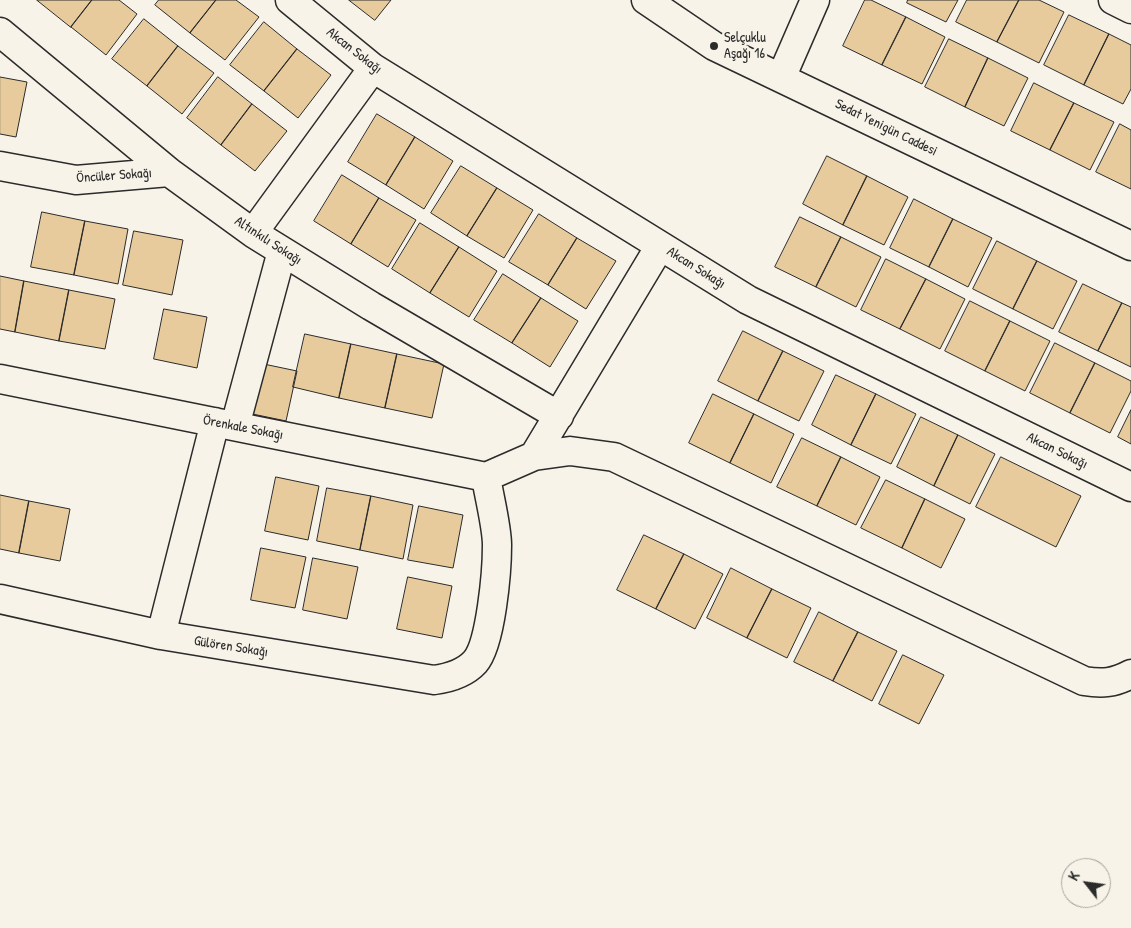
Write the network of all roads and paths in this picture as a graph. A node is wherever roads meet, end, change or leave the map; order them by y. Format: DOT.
graph roads {
  1 [pos="290,0"];
  2 [pos="646,0"];
  3 [pos="815,0"];
  4 [pos="1113,0"];
  5 [pos="1131,9"];
  6 [pos="0,32"];
  7 [pos="373,68"];
  8 [pos="781,78"];
  9 [pos="0,166"];
  10 [pos="169,172"];
  11 [pos="253,234"];
  12 [pos="660,246"];
  13 [pos="1131,246"];
  14 [pos="282,251"];
  15 [pos="0,379"];
  16 [pos="559,416"];
  17 [pos="225,424"];
  18 [pos="534,456"];
  19 [pos="486,477"];
  20 [pos="1131,487"];
  21 [pos="0,599"];
  22 [pos="161,635"];
  23 [pos="1131,674"];
  1 -- 7 [label="street, Akcan Sokağı"];
  2 -- 8 [label="street, Sedat Yenigün Caddesi"];
  3 -- 8 [label="street"];
  4 -- 5 [label="street"];
  6 -- 10 [label="street, Altınkılı Sokağı"];
  7 -- 11 [label="street"];
  7 -- 12 [label="street, Akcan Sokağı"];
  8 -- 13 [label="street, Sedat Yenigün Caddesi"];
  9 -- 10 [label="street, Öncüler Sokağı"];
  10 -- 11 [label="street, Altınkılı Sokağı"];
  11 -- 14 [label="street, Altınkılı Sokağı"];
  12 -- 16 [label="street"];
  12 -- 20 [label="street, Akcan Sokağı"];
  14 -- 16 [label="street, Altınkılı Sokağı"];
  14 -- 17 [label="street"];
  15 -- 17 [label="street, Örenkale Sokağı"];
  16 -- 18 [label="street"];
  17 -- 19 [label="street, Örenkale Sokağı"];
  17 -- 22 [label="street"];
  18 -- 19 [label="street"];
  18 -- 23 [label="street"];
  19 -- 22 [label="street, Gülören Sokağı"];
  21 -- 22 [label="street, Gülören Sokağı"];
}
